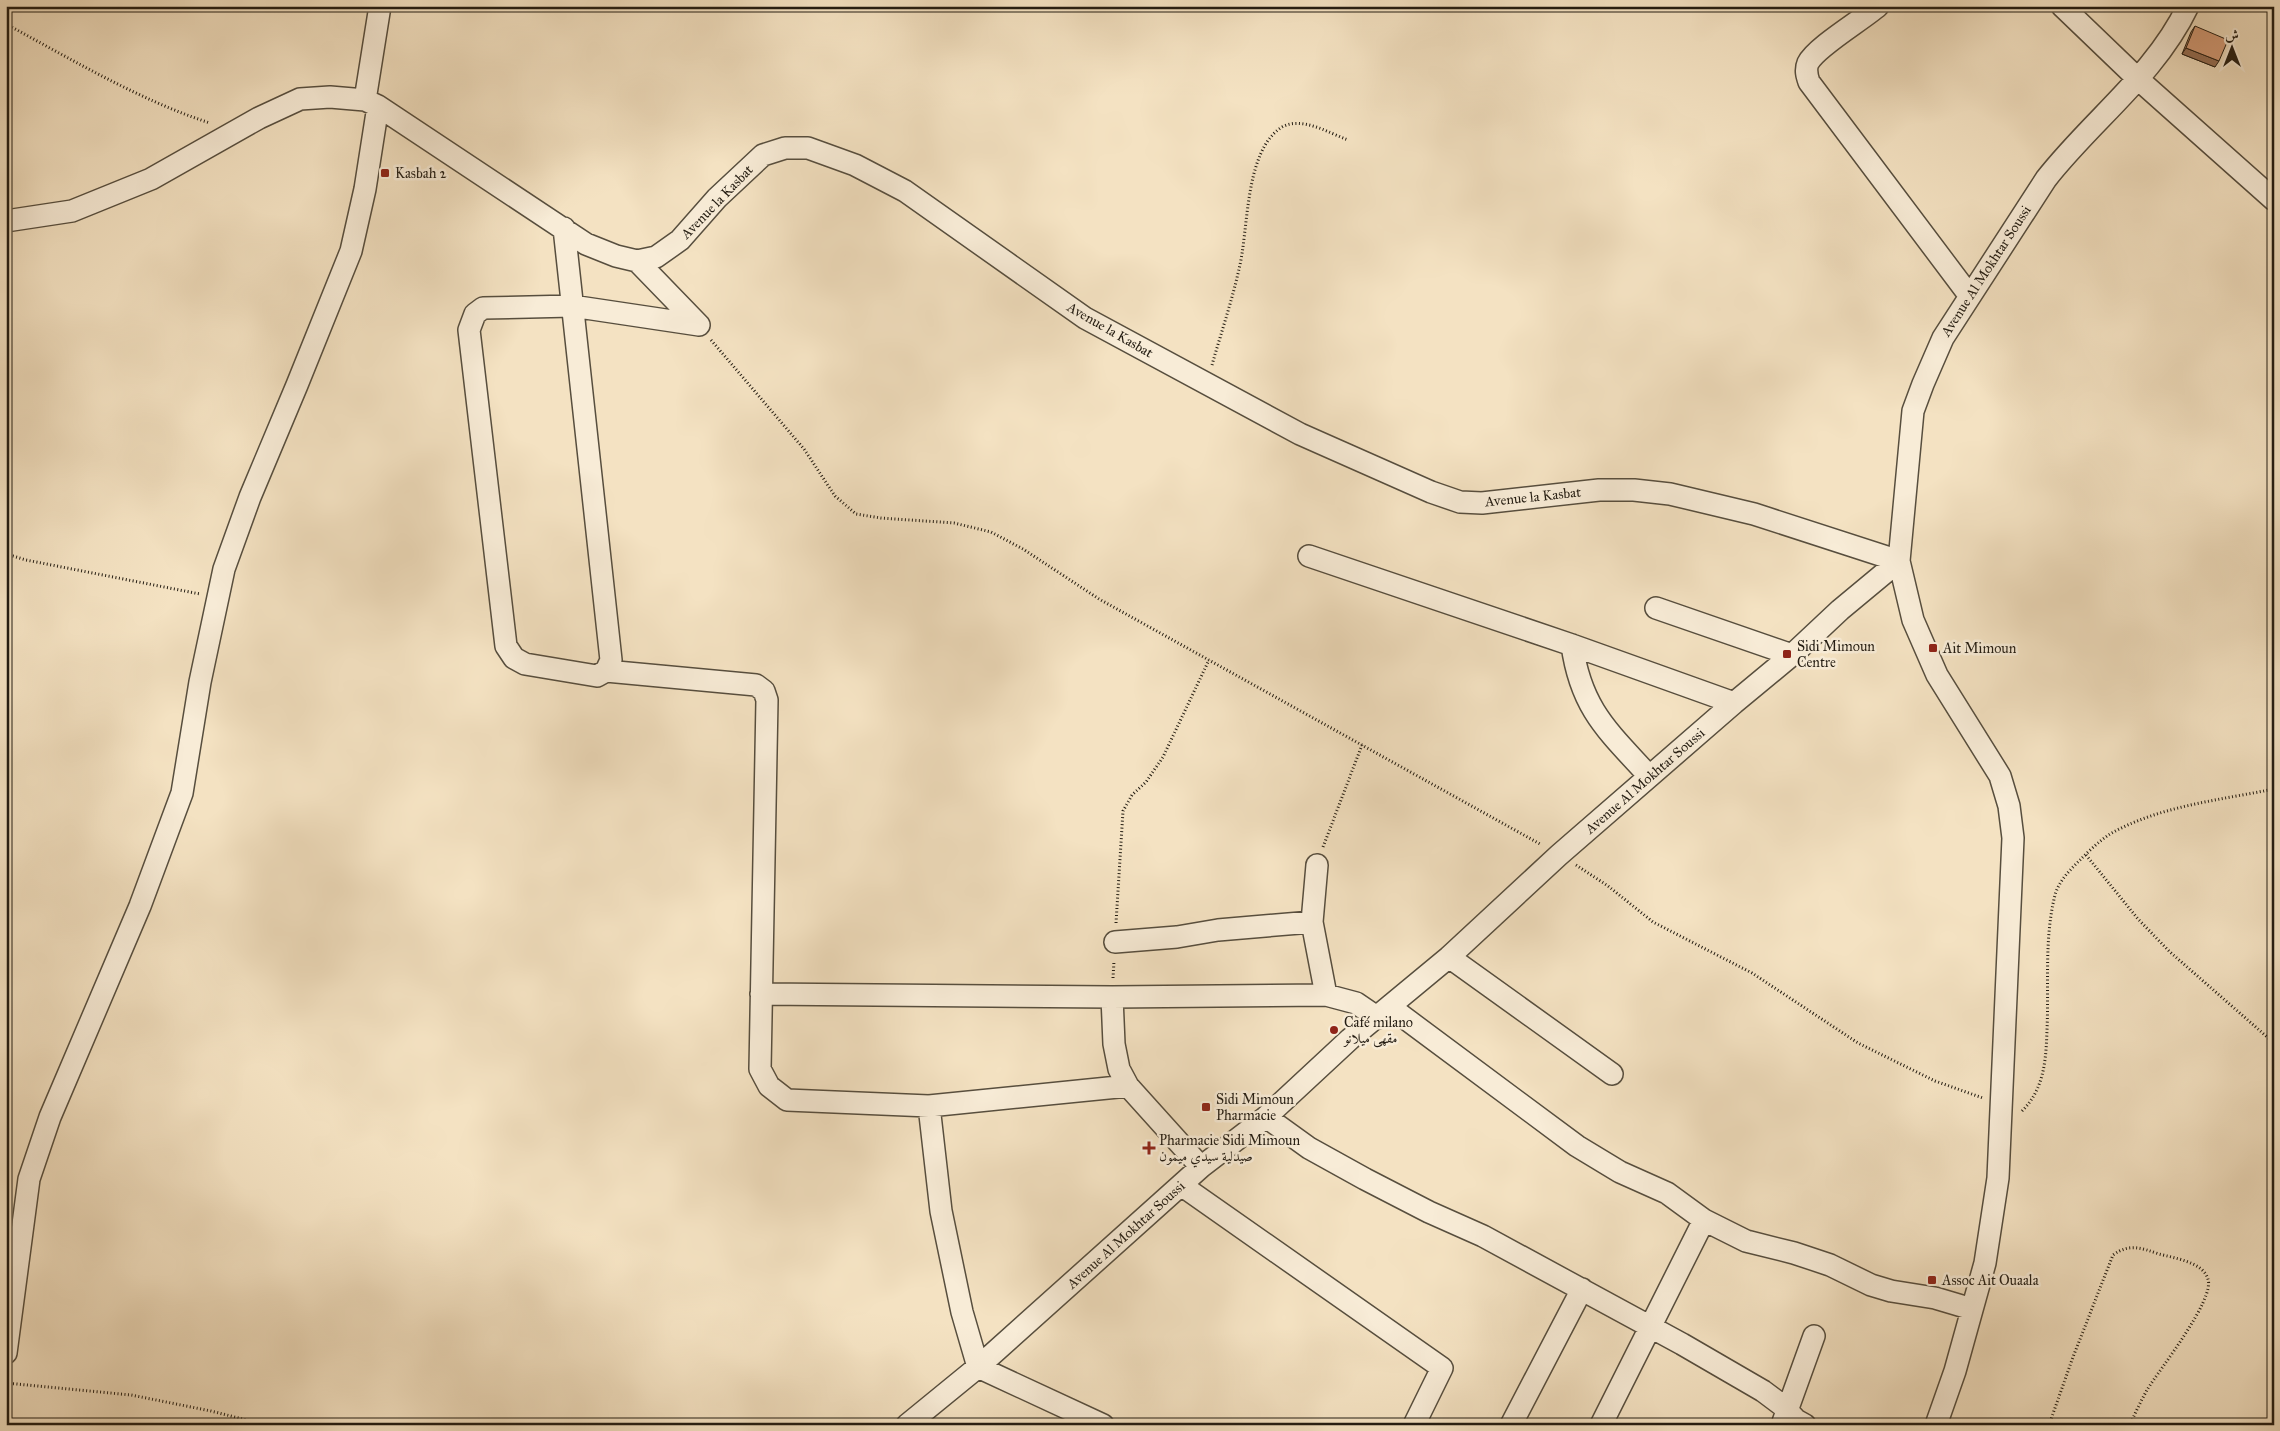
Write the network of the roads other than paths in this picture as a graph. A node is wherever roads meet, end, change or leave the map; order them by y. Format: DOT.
graph roads {
  1 [pos="380,6"];
  2 [pos="1878,6"];
  3 [pos="2062,6"];
  4 [pos="2188,6"];
  5 [pos="2138,79"];
  6 [pos="371,103"];
  7 [pos="2274,200"];
  8 [pos="6,221"];
  9 [pos="564,228"];
  10 [pos="637,261"];
  11 [pos="1969,295"];
  12 [pos="572,306"];
  13 [pos="1309,556"];
  14 [pos="1898,561"];
  15 [pos="1656,608"];
  16 [pos="1572,645"];
  17 [pos="1792,655"];
  18 [pos="606,671"];
  19 [pos="1734,703"];
  20 [pos="1650,776"];
  21 [pos="1317,864"];
  22 [pos="1312,922"];
  23 [pos="1114,942"];
  24 [pos="1449,957"];
  25 [pos="761,994"];
  26 [pos="1326,995"];
  27 [pos="1112,996"];
  28 [pos="1384,1012"];
  29 [pos="1612,1074"];
  30 [pos="1128,1086"];
  31 [pos="929,1106"];
  32 [pos="1266,1117"];
  33 [pos="1201,1167"];
  34 [pos="1181,1185"];
  35 [pos="1704,1220"];
  36 [pos="1582,1289"];
  37 [pos="1972,1309"];
  38 [pos="1651,1327"];
  39 [pos="1814,1336"];
  40 [pos="6,1353"];
  41 [pos="978,1367"];
  42 [pos="1785,1418"];
  43 [pos="907,1425"];
  44 [pos="1102,1425"];
  45 [pos="1414,1425"];
  46 [pos="1511,1425"];
  47 [pos="1601,1425"];
  48 [pos="1806,1425"];
  49 [pos="1936,1425"];
  1 -- 6 [label="street"];
  2 -- 11 [label="street"];
  3 -- 5 [label="street"];
  4 -- 5 [label="street, Avenue Al Mokhtar Soussi"];
  5 -- 7 [label="street"];
  5 -- 11 [label="street, Avenue Al Mokhtar Soussi"];
  6 -- 8 [label="street"];
  6 -- 9 [label="street"];
  6 -- 40 [label="street"];
  9 -- 10 [label="street"];
  9 -- 12 [label="street"];
  10 -- 12 [label="street"];
  10 -- 14 [label="street, Avenue la Kasbat"];
  11 -- 14 [label="street, Avenue Al Mokhtar Soussi"];
  12 -- 18 [label="street"];
  12 -- 18 [label="street"];
  13 -- 16 [label="street"];
  14 -- 17 [label="street, Avenue Al Mokhtar Soussi"];
  14 -- 37 [label="street"];
  15 -- 17 [label="street"];
  16 -- 19 [label="street"];
  16 -- 20 [label="street"];
  17 -- 19 [label="street, Avenue Al Mokhtar Soussi"];
  18 -- 25 [label="street"];
  19 -- 20 [label="street, Avenue Al Mokhtar Soussi"];
  20 -- 24 [label="street, Avenue Al Mokhtar Soussi"];
  21 -- 22 [label="street"];
  22 -- 23 [label="street"];
  22 -- 26 [label="street"];
  24 -- 28 [label="street, Avenue Al Mokhtar Soussi"];
  24 -- 29 [label="street"];
  25 -- 27 [label="street"];
  25 -- 31 [label="street"];
  26 -- 27 [label="street"];
  26 -- 28 [label="street"];
  27 -- 30 [label="street"];
  28 -- 32 [label="street, Avenue Al Mokhtar Soussi"];
  28 -- 35 [label="street"];
  30 -- 31 [label="street"];
  30 -- 33 [label="street"];
  31 -- 41 [label="street"];
  32 -- 33 [label="street, Avenue Al Mokhtar Soussi"];
  32 -- 36 [label="street"];
  33 -- 34 [label="street, Avenue Al Mokhtar Soussi"];
  34 -- 41 [label="street, Avenue Al Mokhtar Soussi"];
  34 -- 45 [label="street"];
  35 -- 37 [label="street"];
  35 -- 38 [label="street"];
  36 -- 38 [label="street"];
  36 -- 46 [label="street"];
  37 -- 49 [label="street"];
  38 -- 42 [label="street"];
  38 -- 47 [label="street"];
  39 -- 42 [label="street"];
  41 -- 43 [label="street, Avenue Al Mokhtar Soussi"];
  41 -- 44 [label="street"];
  42 -- 48 [label="street"];
}
